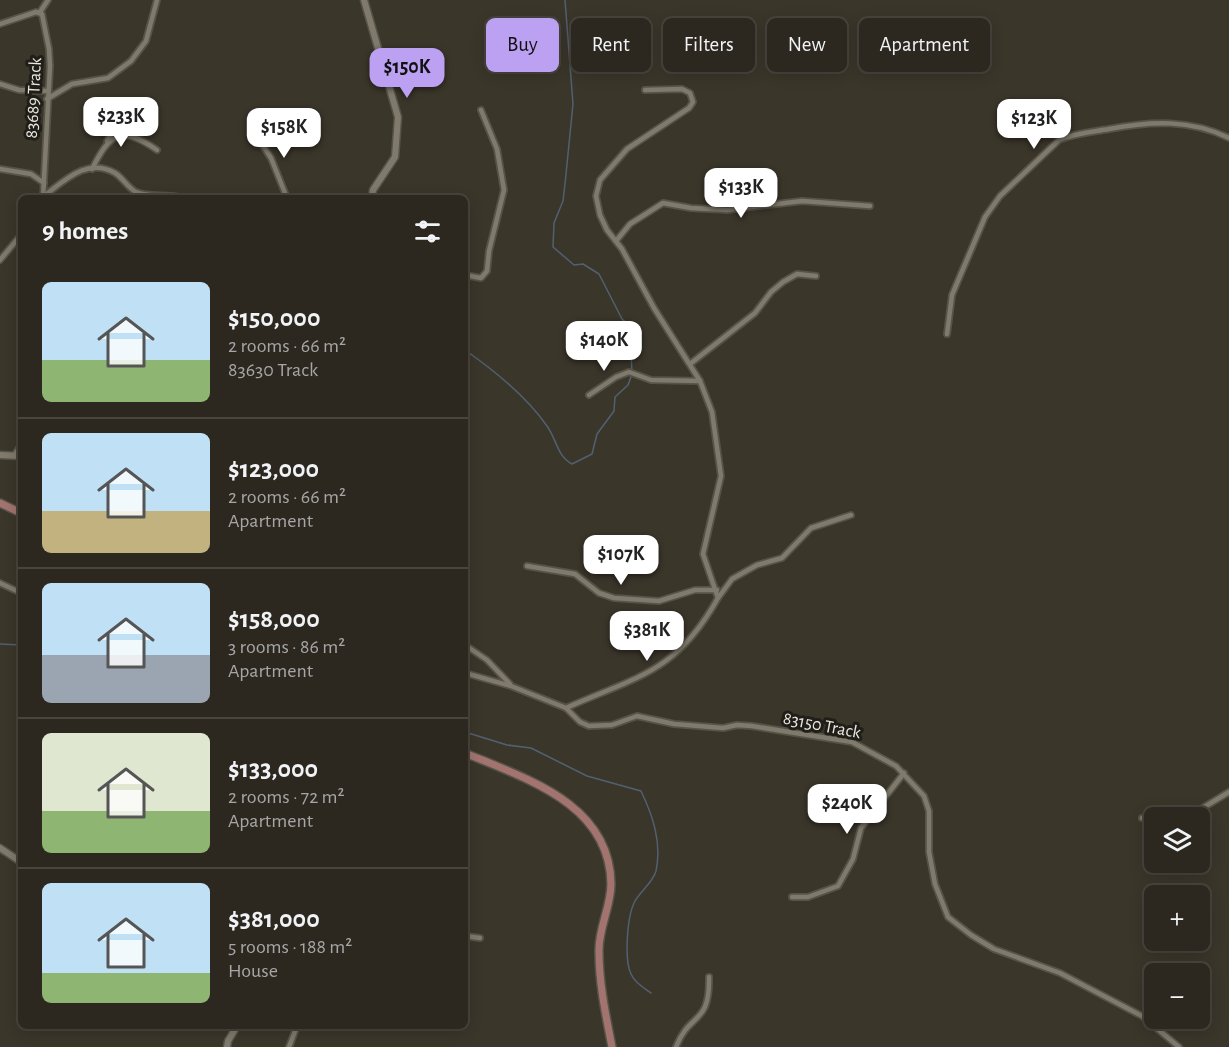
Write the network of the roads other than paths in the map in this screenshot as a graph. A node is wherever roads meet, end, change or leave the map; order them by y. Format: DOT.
graph roads {
  1 [pos="48,0"];
  2 [pos="157,0"];
  3 [pos="363,0"];
  4 [pos="40,12"];
  5 [pos="0,24"];
  6 [pos="0,84"];
  7 [pos="645,90"];
  8 [pos="48,91"];
  9 [pos="47,99"];
  10 [pos="481,110"];
  11 [pos="135,111"];
  12 [pos="255,134"];
  13 [pos="1229,138"];
  14 [pos="107,141"];
  15 [pos="157,150"];
  16 [pos="0,169"];
  17 [pos="92,169"];
  18 [pos="46,185"];
  19 [pos="44,195"];
  20 [pos="45,195"];
  21 [pos="160,195"];
  22 [pos="285,195"];
  23 [pos="372,195"];
  24 [pos="870,206"];
  25 [pos="18,239"];
  26 [pos="616,241"];
  27 [pos="0,260"];
  28 [pos="468,276"];
  29 [pos="816,276"];
  30 [pos="947,334"];
  31 [pos="690,364"];
  32 [pos="700,381"];
  33 [pos="589,395"];
  34 [pos="0,455"];
  35 [pos="18,456"];
  36 [pos="0,503"];
  37 [pos="18,512"];
  38 [pos="851,515"];
  39 [pos="527,566"];
  40 [pos="0,583"];
  41 [pos="717,590"];
  42 [pos="18,592"];
  43 [pos="718,598"];
  44 [pos="468,647"];
  45 [pos="468,674"];
  46 [pos="511,686"];
  47 [pos="566,708"];
  48 [pos="468,754"];
  49 [pos="904,773"];
  50 [pos="1229,792"];
  51 [pos="1204,807"];
  52 [pos="0,848"];
  53 [pos="18,860"];
  54 [pos="792,897"];
  55 [pos="468,936"];
  56 [pos="480,938"];
  57 [pos="709,977"];
  58 [pos="235,1029"];
  59 [pos="296,1029"];
  60 [pos="227,1047"];
  61 [pos="289,1047"];
  62 [pos="612,1047"];
  63 [pos="676,1047"];
  64 [pos="1179,1047"];
  1 -- 4 [label="street"];
  2 -- 9 [label="street"];
  3 -- 23 [label="street"];
  4 -- 5 [label="street"];
  4 -- 8 [label="street, 83689 Track"];
  6 -- 8 [label="street"];
  7 -- 26 [label="street"];
  8 -- 9 [label="street, 83689 Track"];
  9 -- 18 [label="street, 83689 Track"];
  10 -- 28 [label="street"];
  11 -- 14 [label="street"];
  12 -- 22 [label="street"];
  13 -- 30 [label="street"];
  14 -- 15 [label="street"];
  14 -- 17 [label="street"];
  16 -- 18 [label="street"];
  17 -- 20 [label="street"];
  17 -- 21 [label="street"];
  18 -- 19 [label="street, 83689 Track"];
  24 -- 26 [label="street"];
  25 -- 27 [label="street"];
  26 -- 31 [label="street"];
  29 -- 31 [label="street"];
  31 -- 32 [label="street"];
  32 -- 33 [label="street"];
  32 -- 41 [label="street"];
  34 -- 35 [label="street"];
  36 -- 37 [label="main road"];
  38 -- 43 [label="street"];
  39 -- 41 [label="street"];
  40 -- 42 [label="street"];
  41 -- 43 [label="street"];
  43 -- 47 [label="street"];
  44 -- 46 [label="street"];
  45 -- 46 [label="street, 83150 Track"];
  46 -- 47 [label="street, 83150 Track"];
  47 -- 49 [label="street, 83150 Track"];
  48 -- 62 [label="main road"];
  49 -- 54 [label="street"];
  49 -- 64 [label="street, 83150 Track"];
  50 -- 51 [label="street"];
  52 -- 53 [label="street"];
  55 -- 56 [label="street"];
  57 -- 63 [label="street"];
  58 -- 60 [label="street"];
  59 -- 61 [label="street"];
}
